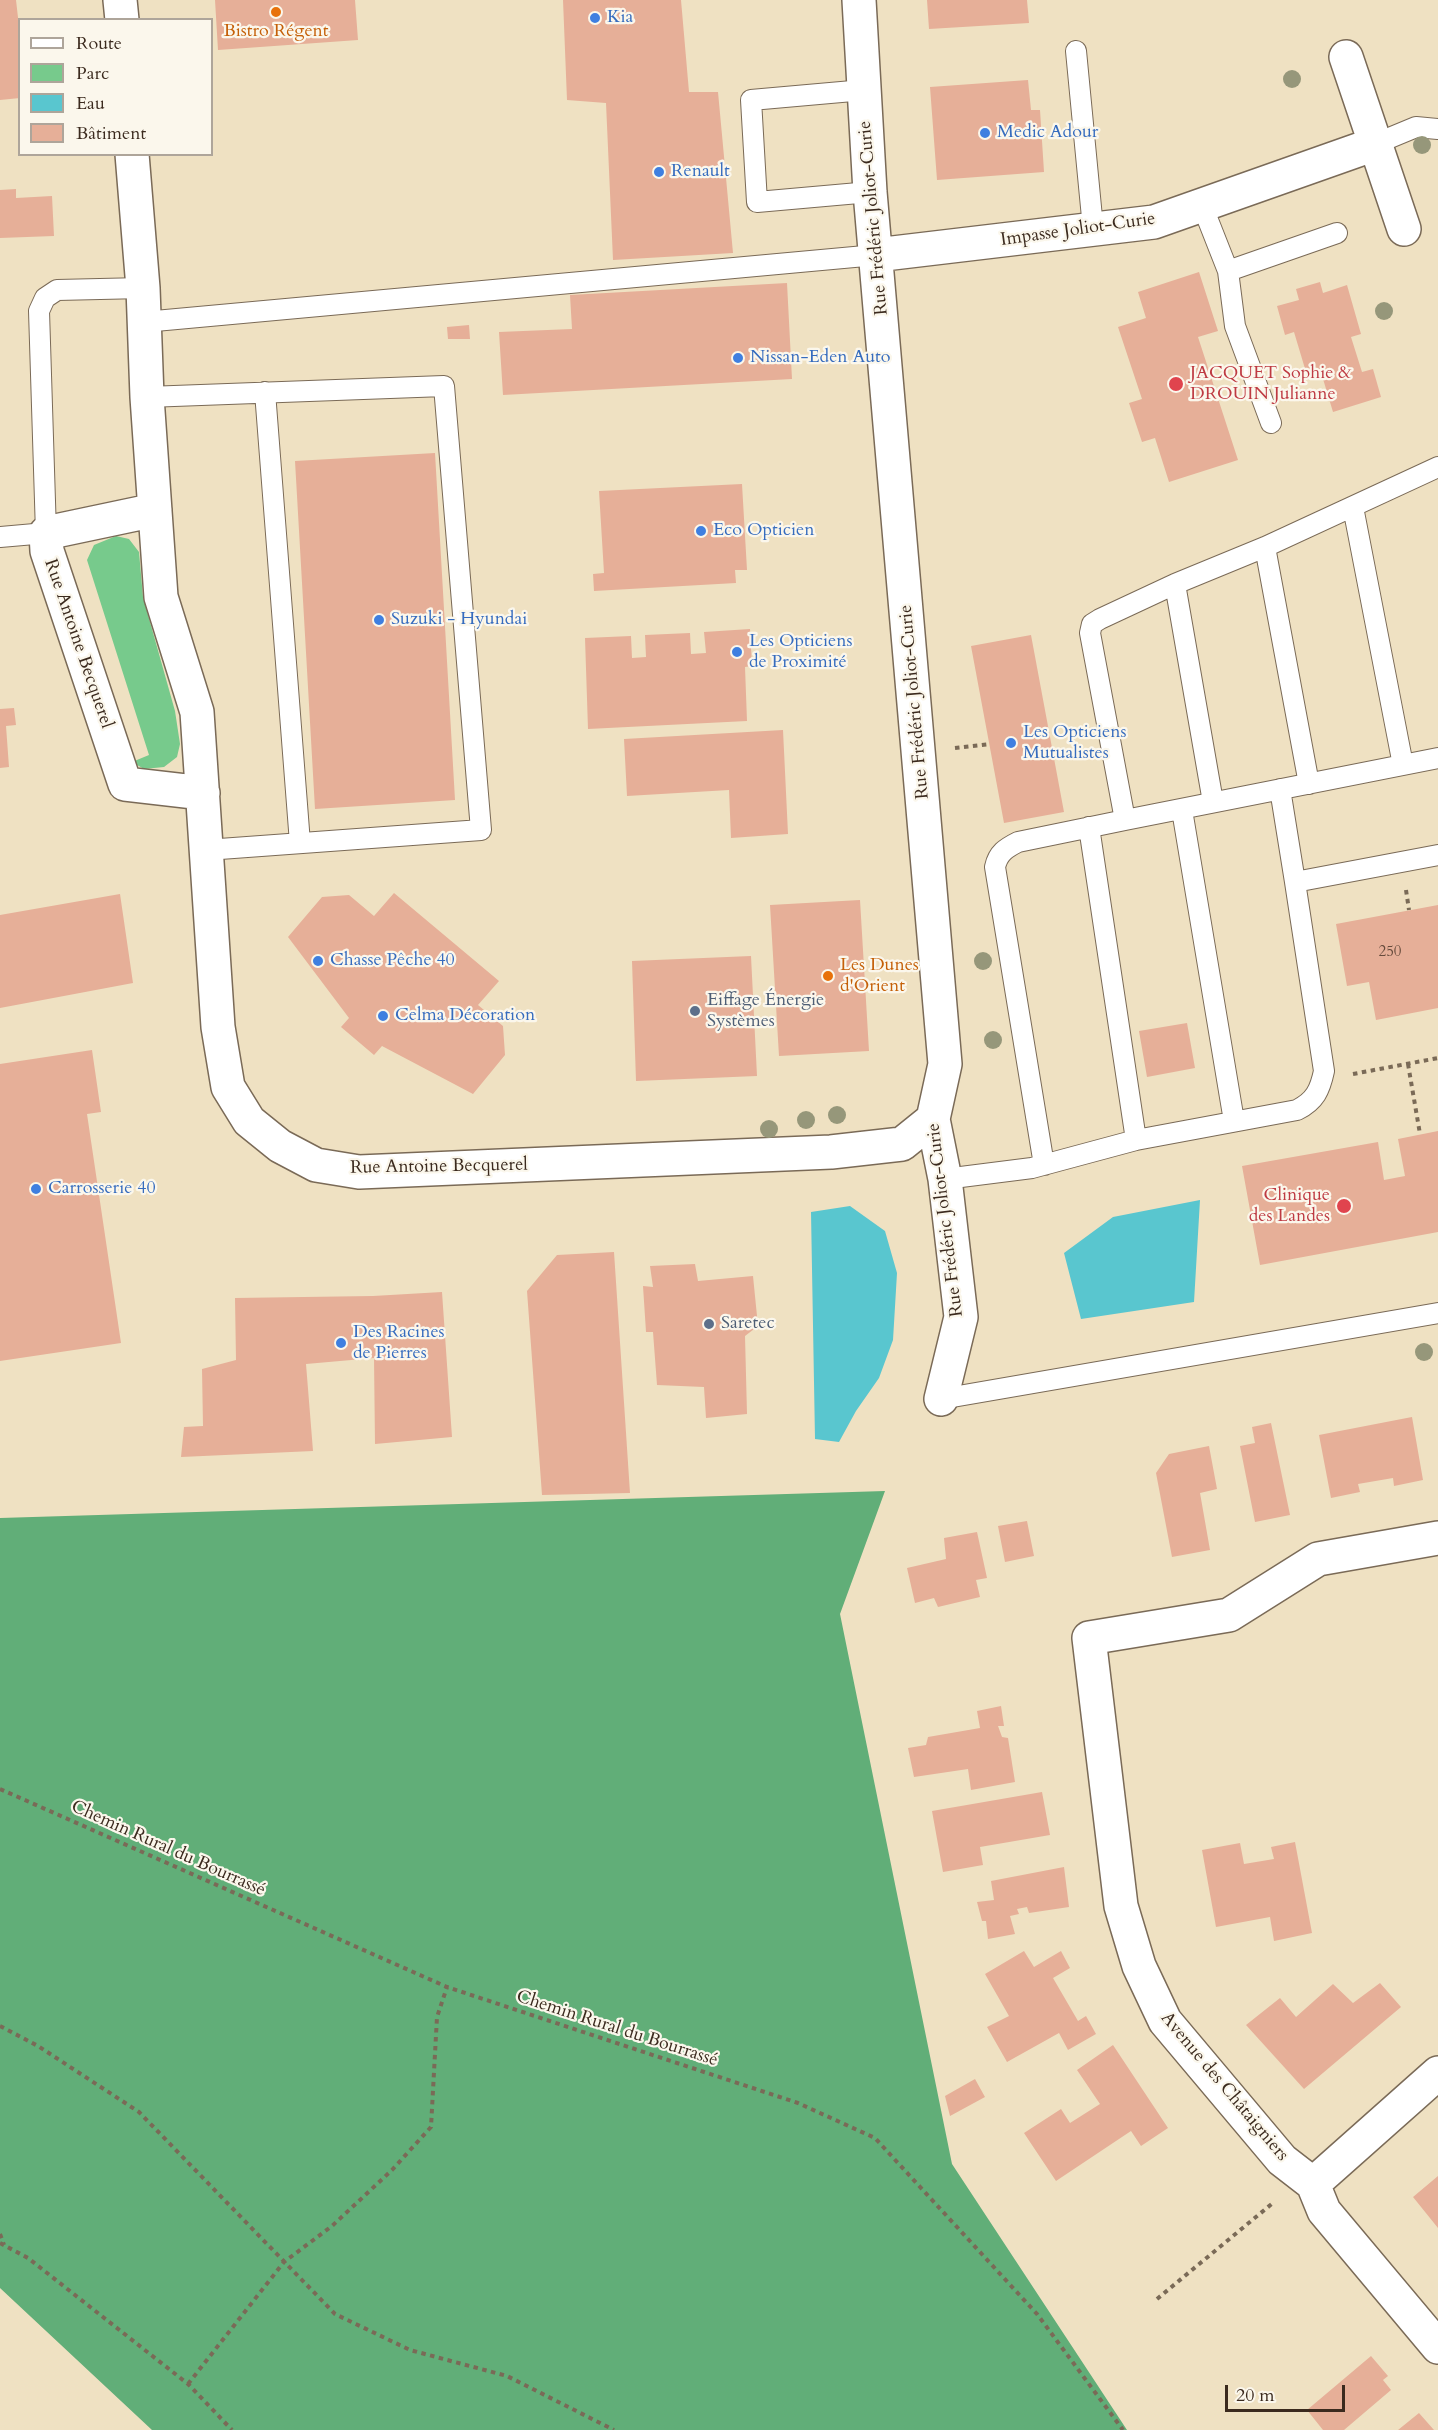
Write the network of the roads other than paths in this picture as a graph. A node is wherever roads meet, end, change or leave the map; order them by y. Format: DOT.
graph roads {
  1 [pos="120,0"];
  2 [pos="859,0"];
  3 [pos="122,18"];
  4 [pos="1076,51"];
  5 [pos="1346,57"];
  6 [pos="864,90"];
  7 [pos="1438,129"];
  8 [pos="1375,144"];
  9 [pos="132,156"];
  10 [pos="870,192"];
  11 [pos="1202,205"];
  12 [pos="1093,228"];
  13 [pos="1404,229"];
  14 [pos="1337,233"];
  15 [pos="876,255"];
  16 [pos="1228,271"];
  17 [pos="143,288"];
  18 [pos="144,321"];
  19 [pos="265,392"];
  20 [pos="147,397"];
  21 [pos="1271,423"];
  22 [pos="1438,467"];
  23 [pos="1353,507"];
  24 [pos="155,510"];
  25 [pos="46,533"];
  26 [pos="0,537"];
  27 [pos="1265,547"];
  28 [pos="1175,584"];
  29 [pos="1438,758"];
  30 [pos="1403,765"];
  31 [pos="1309,784"];
  32 [pos="1281,789"];
  33 [pos="203,793"];
  34 [pos="1214,802"];
  35 [pos="1182,810"];
  36 [pos="1125,820"];
  37 [pos="1089,828"];
  38 [pos="300,843"];
  39 [pos="206,850"];
  40 [pos="1438,855"];
  41 [pos="1295,882"];
  42 [pos="933,1119"];
  43 [pos="1234,1121"];
  44 [pos="1136,1140"];
  45 [pos="1044,1165"];
  46 [pos="945,1179"];
  47 [pos="1438,1313"];
  48 [pos="941,1400"];
  49 [pos="1438,1538"];
  50 [pos="1438,2073"];
  51 [pos="1313,2184"];
  52 [pos="1438,2347"];
  1 -- 3 [label="street"];
  2 -- 6 [label="street, Rue Frédéric Joliot-Curie"];
  4 -- 12 [label="lane"];
  5 -- 8 [label="street"];
  6 -- 10 [label="street, Rue Frédéric Joliot-Curie"];
  6 -- 10 [label="lane"];
  7 -- 8 [label="lane"];
  8 -- 11 [label="street, Impasse Joliot-Curie"];
  8 -- 13 [label="street"];
  9 -- 17 [label="street, Rue Antoine Becquerel"];
  10 -- 15 [label="street, Rue Frédéric Joliot-Curie"];
  11 -- 12 [label="street, Impasse Joliot-Curie"];
  11 -- 16 [label="lane"];
  12 -- 15 [label="street, Impasse Joliot-Curie"];
  14 -- 16 [label="lane"];
  15 -- 18 [label="lane"];
  15 -- 42 [label="street, Rue Frédéric Joliot-Curie"];
  16 -- 21 [label="lane"];
  17 -- 18 [label="street, Rue Antoine Becquerel"];
  17 -- 25 [label="lane"];
  18 -- 20 [label="street, Rue Antoine Becquerel"];
  19 -- 20 [label="lane"];
  19 -- 38 [label="lane"];
  19 -- 38 [label="lane"];
  20 -- 24 [label="street, Rue Antoine Becquerel"];
  22 -- 23 [label="lane"];
  23 -- 27 [label="lane"];
  23 -- 30 [label="lane"];
  24 -- 25 [label="street, Rue Antoine Becquerel"];
  24 -- 33 [label="street, Rue Antoine Becquerel"];
  25 -- 26 [label="lane"];
  25 -- 33 [label="street, Rue Antoine Becquerel"];
  27 -- 28 [label="lane"];
  27 -- 31 [label="lane"];
  28 -- 34 [label="lane"];
  28 -- 36 [label="lane"];
  29 -- 30 [label="lane"];
  30 -- 31 [label="lane"];
  31 -- 32 [label="lane"];
  32 -- 34 [label="lane"];
  32 -- 41 [label="lane"];
  33 -- 39 [label="street, Rue Antoine Becquerel"];
  34 -- 35 [label="lane"];
  35 -- 36 [label="lane"];
  35 -- 43 [label="lane"];
  36 -- 37 [label="lane"];
  37 -- 44 [label="lane"];
  37 -- 45 [label="lane"];
  38 -- 39 [label="lane"];
  39 -- 42 [label="street, Rue Antoine Becquerel"];
  40 -- 41 [label="lane"];
  41 -- 43 [label="lane"];
  42 -- 46 [label="street, Rue Frédéric Joliot-Curie"];
  43 -- 44 [label="lane"];
  44 -- 45 [label="lane"];
  45 -- 46 [label="lane"];
  46 -- 48 [label="street, Rue Frédéric Joliot-Curie"];
  47 -- 48 [label="lane"];
  49 -- 51 [label="street, Avenue des Châtaigniers"];
  50 -- 51 [label="street"];
  51 -- 52 [label="street, Avenue des Châtaigniers"];
}
